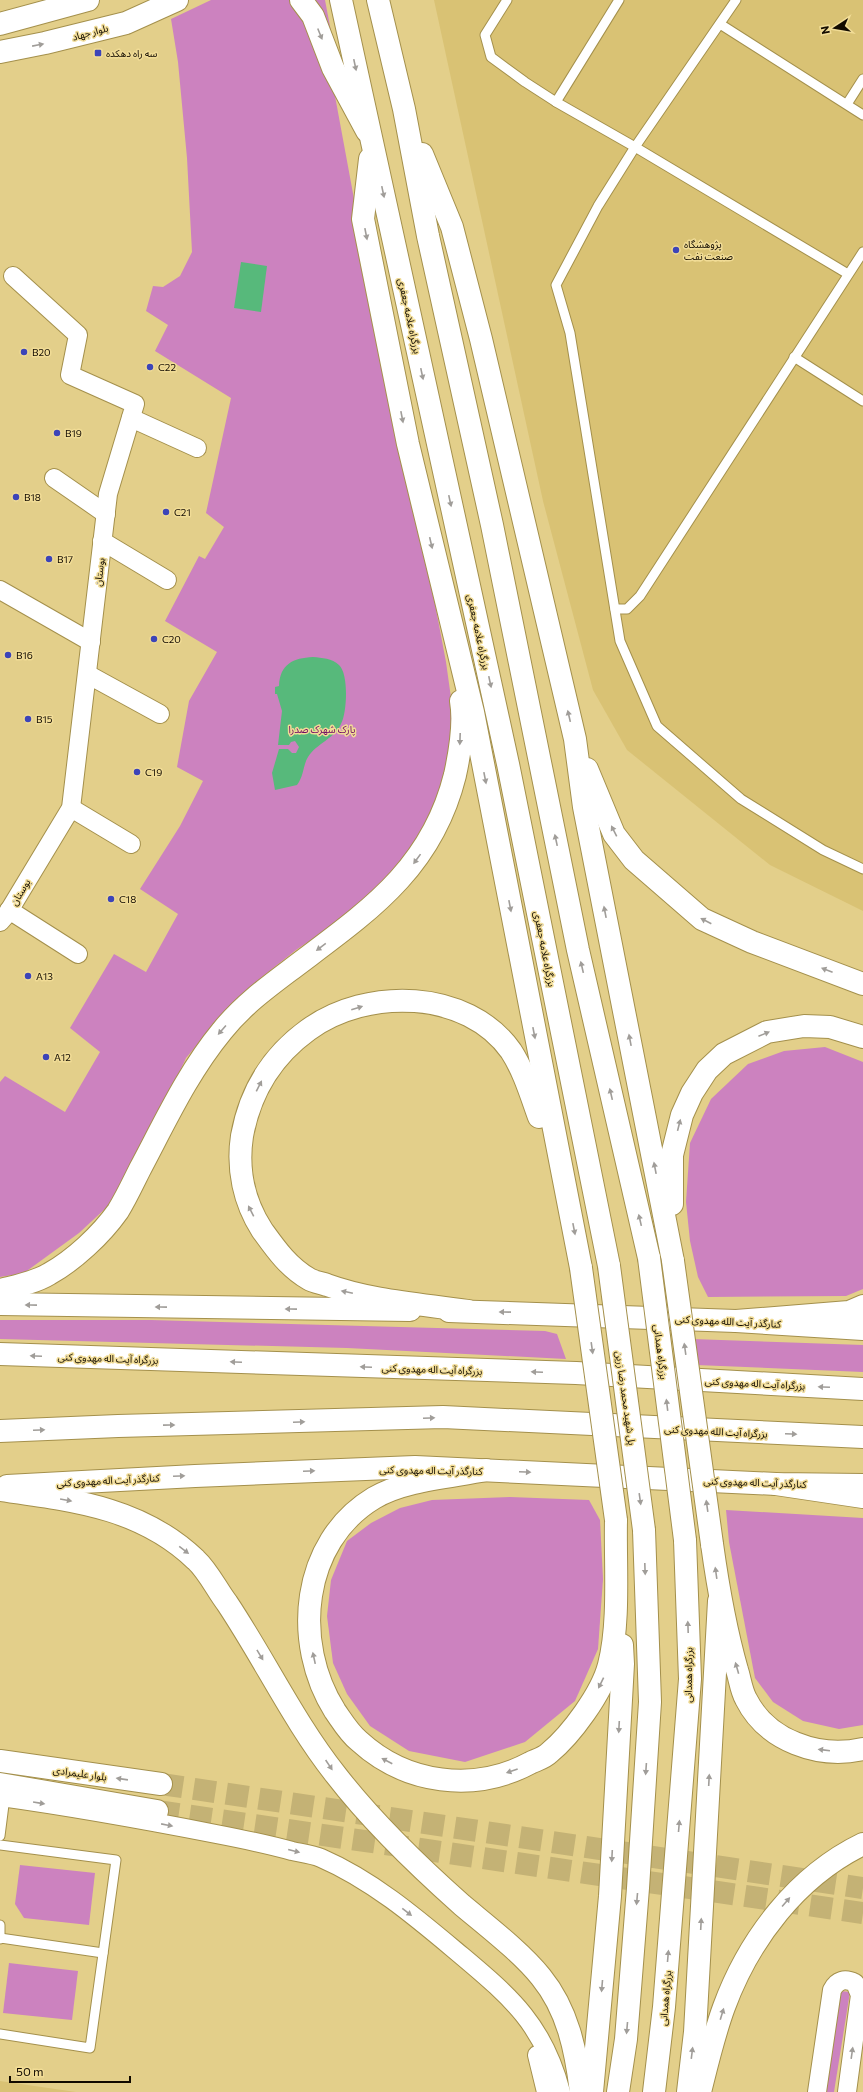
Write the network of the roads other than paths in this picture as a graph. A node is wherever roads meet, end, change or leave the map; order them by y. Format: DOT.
graph roads {
  1 [pos="88,0"];
  2 [pos="177,0"];
  3 [pos="301,0"];
  4 [pos="341,0"];
  5 [pos="378,0"];
  6 [pos="384,0"];
  7 [pos="507,0"];
  8 [pos="619,0"];
  9 [pos="736,0"];
  10 [pos="384,23"];
  11 [pos="0,24"];
  12 [pos="720,24"];
  13 [pos="3,54"];
  14 [pos="863,79"];
  15 [pos="556,102"];
  16 [pos="847,104"];
  17 [pos="404,109"];
  18 [pos="863,115"];
  19 [pos="372,140"];
  20 [pos="635,147"];
  21 [pos="863,252"];
  22 [pos="848,274"];
  23 [pos="13,276"];
  24 [pos="794,357"];
  25 [pos="863,401"];
  26 [pos="131,418"];
  27 [pos="197,448"];
  28 [pos="54,478"];
  29 [pos="106,514"];
  30 [pos="102,541"];
  31 [pos="167,580"];
  32 [pos="0,590"];
  33 [pos="615,609"];
  34 [pos="91,642"];
  35 [pos="458,658"];
  36 [pos="87,674"];
  37 [pos="160,714"];
  38 [pos="575,739"];
  39 [pos="71,808"];
  40 [pos="131,844"];
  41 [pos="863,869"];
  42 [pos="5,916"];
  43 [pos="78,954"];
  44 [pos="863,984"];
  45 [pos="863,1037"];
  46 [pos="569,1207"];
  47 [pos="673,1261"];
  48 [pos="609,1266"];
  49 [pos="0,1290"];
  50 [pos="0,1304"];
  51 [pos="863,1306"];
  52 [pos="468,1311"];
  53 [pos="736,1320"];
  54 [pos="863,1329"];
  55 [pos="0,1354"];
  56 [pos="863,1389"];
  57 [pos="0,1431"];
  58 [pos="863,1437"];
  59 [pos="486,1470"];
  60 [pos="776,1484"];
  61 [pos="863,1485"];
  62 [pos="0,1486"];
  63 [pos="0,1490"];
  64 [pos="863,1497"];
  65 [pos="616,1520"];
  66 [pos="720,1601"];
  67 [pos="863,1749"];
  68 [pos="0,1761"];
  69 [pos="160,1784"];
  70 [pos="2,1792"];
  71 [pos="157,1811"];
  72 [pos="0,1836"];
  73 [pos="863,1844"];
  74 [pos="0,1845"];
  75 [pos="0,1925"];
  76 [pos="0,1939"];
  77 [pos="103,1954"];
  78 [pos="515,2003"];
  79 [pos="0,2034"];
  80 [pos="546,2092"];
  81 [pos="561,2092"];
  82 [pos="581,2092"];
  83 [pos="592,2092"];
  84 [pos="618,2092"];
  85 [pos="654,2092"];
  86 [pos="688,2092"];
  87 [pos="700,2092"];
  88 [pos="818,2092"];
  89 [pos="847,2092"];
  1 -- 11 [label="main road"];
  13 -- 2 [label="main road, بلوار جهاد, one-way"];
  3 -- 19 [label="main road, one-way"];
  4 -- 19 [label="main road, بزرگراه علامه جعفری, one-way"];
  5 -- 10 [label="main road"];
  6 -- 10 [label="main road"];
  7 -- 15 [label="lane"];
  8 -- 15 [label="lane"];
  9 -- 12 [label="lane"];
  10 -- 17 [label="main road"];
  12 -- 16 [label="lane"];
  12 -- 20 [label="lane"];
  14 -- 16 [label="lane"];
  15 -- 20 [label="lane"];
  16 -- 18 [label="lane"];
  38 -- 17 [label="main road, one-way"];
  85 -- 17 [label="main road, بزرگراه همدانی, one-way, bridge"];
  19 -- 35 [label="main road, one-way"];
  19 -- 48 [label="main road, بزرگراه علامه جعفری, one-way"];
  20 -- 22 [label="lane"];
  20 -- 33 [label="lane"];
  21 -- 22 [label="lane"];
  22 -- 24 [label="lane"];
  23 -- 26 [label="street, بوستان"];
  24 -- 25 [label="lane"];
  24 -- 33 [label="lane"];
  26 -- 27 [label="street"];
  26 -- 29 [label="street, بوستان"];
  28 -- 29 [label="street"];
  29 -- 30 [label="street, بوستان"];
  30 -- 31 [label="street"];
  30 -- 34 [label="street, بوستان"];
  32 -- 34 [label="street"];
  33 -- 41 [label="lane"];
  34 -- 36 [label="street, بوستان"];
  35 -- 46 [label="main road, one-way"];
  35 -- 49 [label="main road, one-way"];
  36 -- 37 [label="street"];
  36 -- 39 [label="street, بوستان"];
  44 -- 38 [label="main road, one-way"];
  47 -- 38 [label="main road, one-way"];
  39 -- 40 [label="street"];
  39 -- 42 [label="street, بوستان"];
  42 -- 43 [label="street"];
  47 -- 45 [label="main road, one-way"];
  52 -- 46 [label="main road, one-way"];
  46 -- 65 [label="main road, one-way, bridge"];
  66 -- 47 [label="main road, one-way, bridge"];
  48 -- 84 [label="main road, پل شهید محمد رضا زرین, one-way, bridge"];
  52 -- 50 [label="main road, one-way"];
  51 -- 53 [label="main road"];
  53 -- 52 [label="main road, کنارگذر آیت الله مهدوی کنی, one-way"];
  53 -- 54 [label="main road, کنارگذر آیت الله مهدوی کنی"];
  56 -- 55 [label="main road, بزرگراه آیت اله مهدوی کنی, one-way"];
  57 -- 58 [label="main road, بزرگراه آیت الله مهدوی کنی, one-way"];
  59 -- 60 [label="main road, کنارگذر آیت اله مهدوی کنی, one-way"];
  62 -- 59 [label="main road, کنارگذر آیت اله مهدوی کنی, one-way"];
  65 -- 59 [label="main road, one-way"];
  60 -- 61 [label="main road, کنارگذر آیت اله مهدوی کنی"];
  60 -- 64 [label="main road"];
  63 -- 82 [label="main road, one-way"];
  65 -- 83 [label="main road, one-way"];
  67 -- 66 [label="main road, one-way"];
  86 -- 66 [label="main road, one-way"];
  69 -- 68 [label="main road, بلوار علیمرادی, one-way"];
  70 -- 71 [label="main road"];
  70 -- 72 [label="lane"];
  70 -- 78 [label="street, one-way"];
  87 -- 73 [label="main road, one-way"];
  74 -- 77 [label="lane"];
  75 -- 76 [label="lane"];
  76 -- 77 [label="lane"];
  77 -- 79 [label="lane"];
  78 -- 80 [label="street"];
  78 -- 81 [label="street"];
  89 -- 88 [label="street, one-way"];
}
